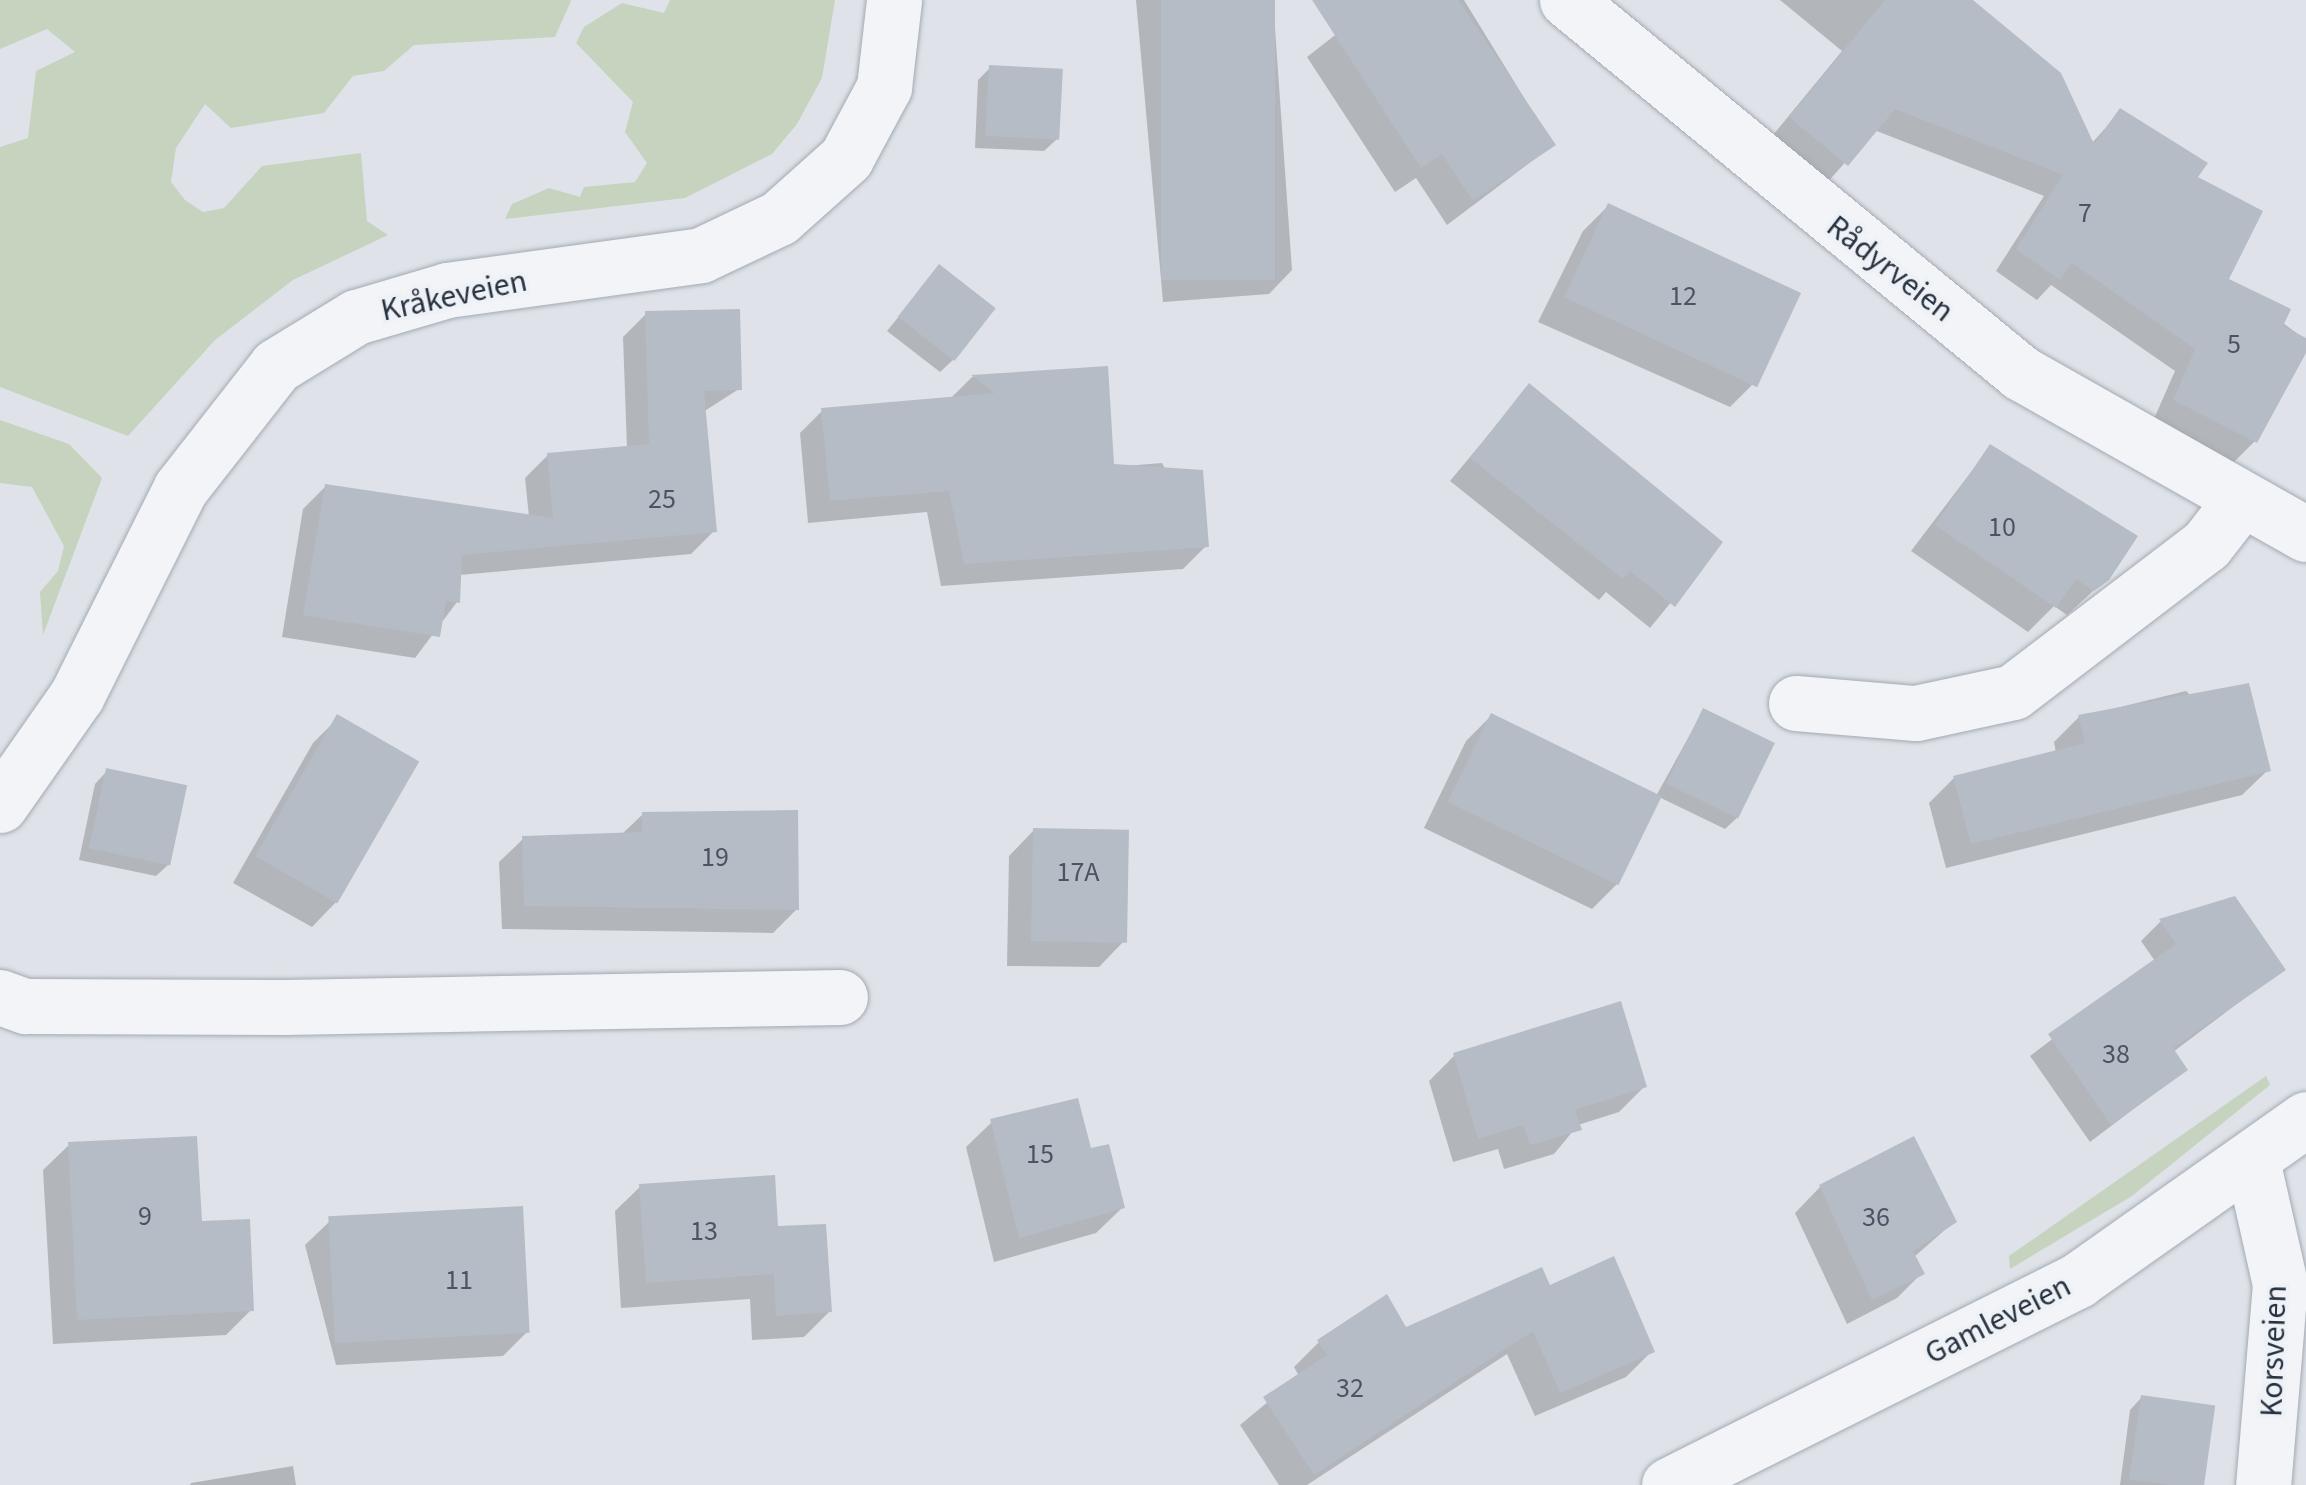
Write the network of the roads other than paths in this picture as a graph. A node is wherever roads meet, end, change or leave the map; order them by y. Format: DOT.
graph roads {
  1 [pos="894,0"];
  2 [pos="1566,0"];
  3 [pos="2241,500"];
  4 [pos="2306,534"];
  5 [pos="1796,703"];
  6 [pos="0,806"];
  7 [pos="0,997"];
  8 [pos="840,997"];
  9 [pos="2306,1119"];
  10 [pos="2252,1160"];
  11 [pos="1668,1485"];
  12 [pos="2263,1485"];
  1 -- 6 [label="street, Kråkeveien"];
  2 -- 3 [label="street, Rådyrveien"];
  3 -- 4 [label="street, Rådyrveien"];
  3 -- 5 [label="street"];
  7 -- 8 [label="street"];
  9 -- 10 [label="street, Gamleveien"];
  10 -- 11 [label="street, Gamleveien"];
  10 -- 12 [label="street, Korsveien"];
}
